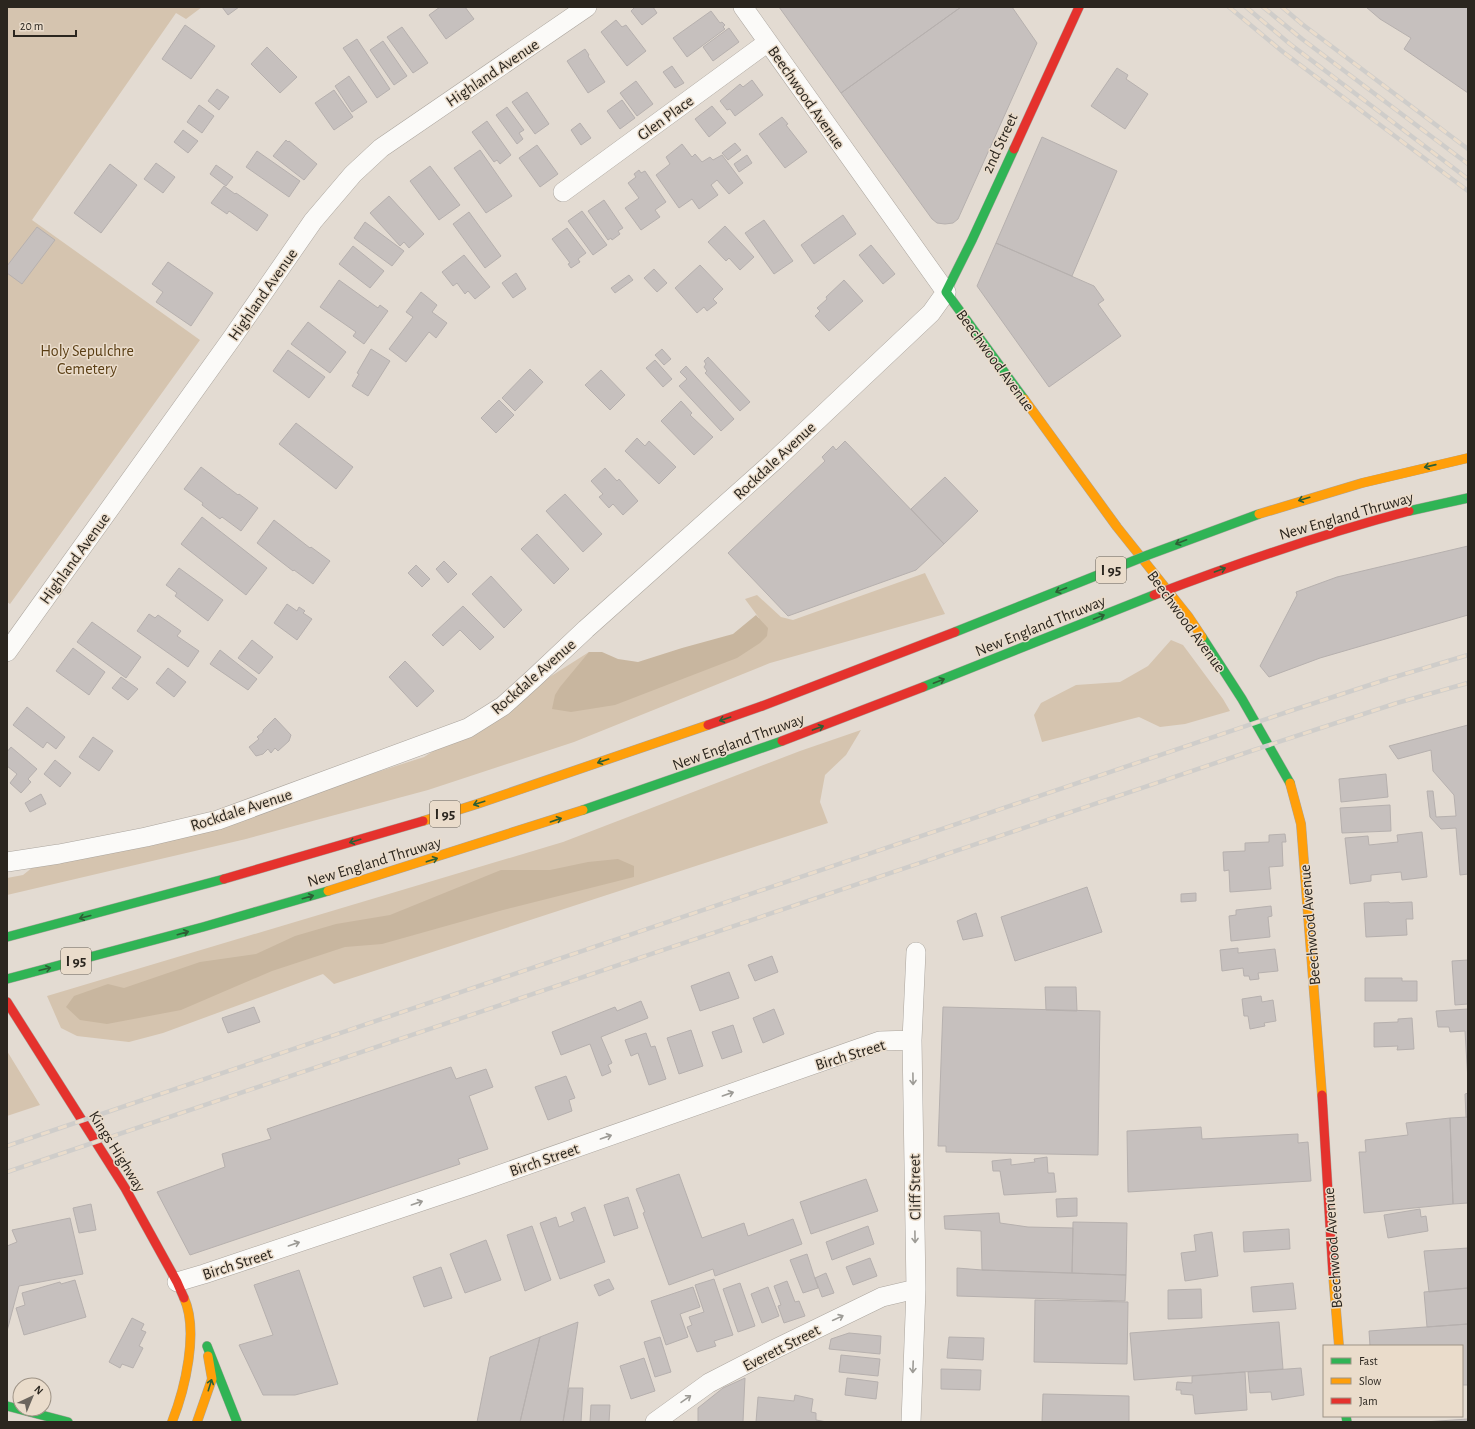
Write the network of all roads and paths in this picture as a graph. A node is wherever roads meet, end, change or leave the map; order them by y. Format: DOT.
graph roads {
  1 [pos="587,7"];
  2 [pos="743,7"];
  3 [pos="1079,7"];
  4 [pos="768,42"];
  5 [pos="563,192"];
  6 [pos="946,292"];
  7 [pos="1468,458"];
  8 [pos="1468,498"];
  9 [pos="7,652"];
  10 [pos="7,862"];
  11 [pos="43,928"];
  12 [pos="7,932"];
  13 [pos="7,937"];
  14 [pos="916,952"];
  15 [pos="7,979"];
  16 [pos="7,1002"];
  17 [pos="912,1040"];
  18 [pos="176,1282"];
  19 [pos="916,1289"];
  20 [pos="191,1322"];
  21 [pos="203,1340"];
  22 [pos="1339,1345"];
  23 [pos="7,1406"];
  24 [pos="68,1422"];
  25 [pos="172,1422"];
  26 [pos="197,1422"];
  27 [pos="237,1422"];
  28 [pos="655,1422"];
  29 [pos="911,1422"];
  1 -- 9 [label="street, Highland Avenue"];
  2 -- 4 [label="street, Beechwood Avenue"];
  3 -- 6 [label="main road, 2nd Street"];
  4 -- 5 [label="street, Glen Place"];
  4 -- 6 [label="street, Beechwood Avenue"];
  6 -- 10 [label="street, Rockdale Avenue"];
  6 -- 22 [label="main road, Beechwood Avenue"];
  7 -- 11 [label="main road, New England Thruway / I 95, one-way, bridge"];
  15 -- 8 [label="main road, New England Thruway / I 95, one-way, bridge"];
  11 -- 12 [label="main road"];
  11 -- 13 [label="main road, New England Thruway / I 95"];
  14 -- 17 [label="street, Cliff Street"];
  16 -- 18 [label="main road, Kings Highway"];
  18 -- 17 [label="street, Birch Street, one-way"];
  17 -- 19 [label="street, Cliff Street, one-way"];
  18 -- 20 [label="main road, Kings Highway"];
  28 -- 19 [label="street, Everett Street, one-way"];
  19 -- 29 [label="street, Cliff Street, one-way"];
  20 -- 21 [label="main road, Kings Highway"];
  20 -- 25 [label="main road, Kings Highway"];
  26 -- 21 [label="main road, Kings Highway, one-way"];
  21 -- 27 [label="main road"];
  23 -- 24 [label="main road"];
}
